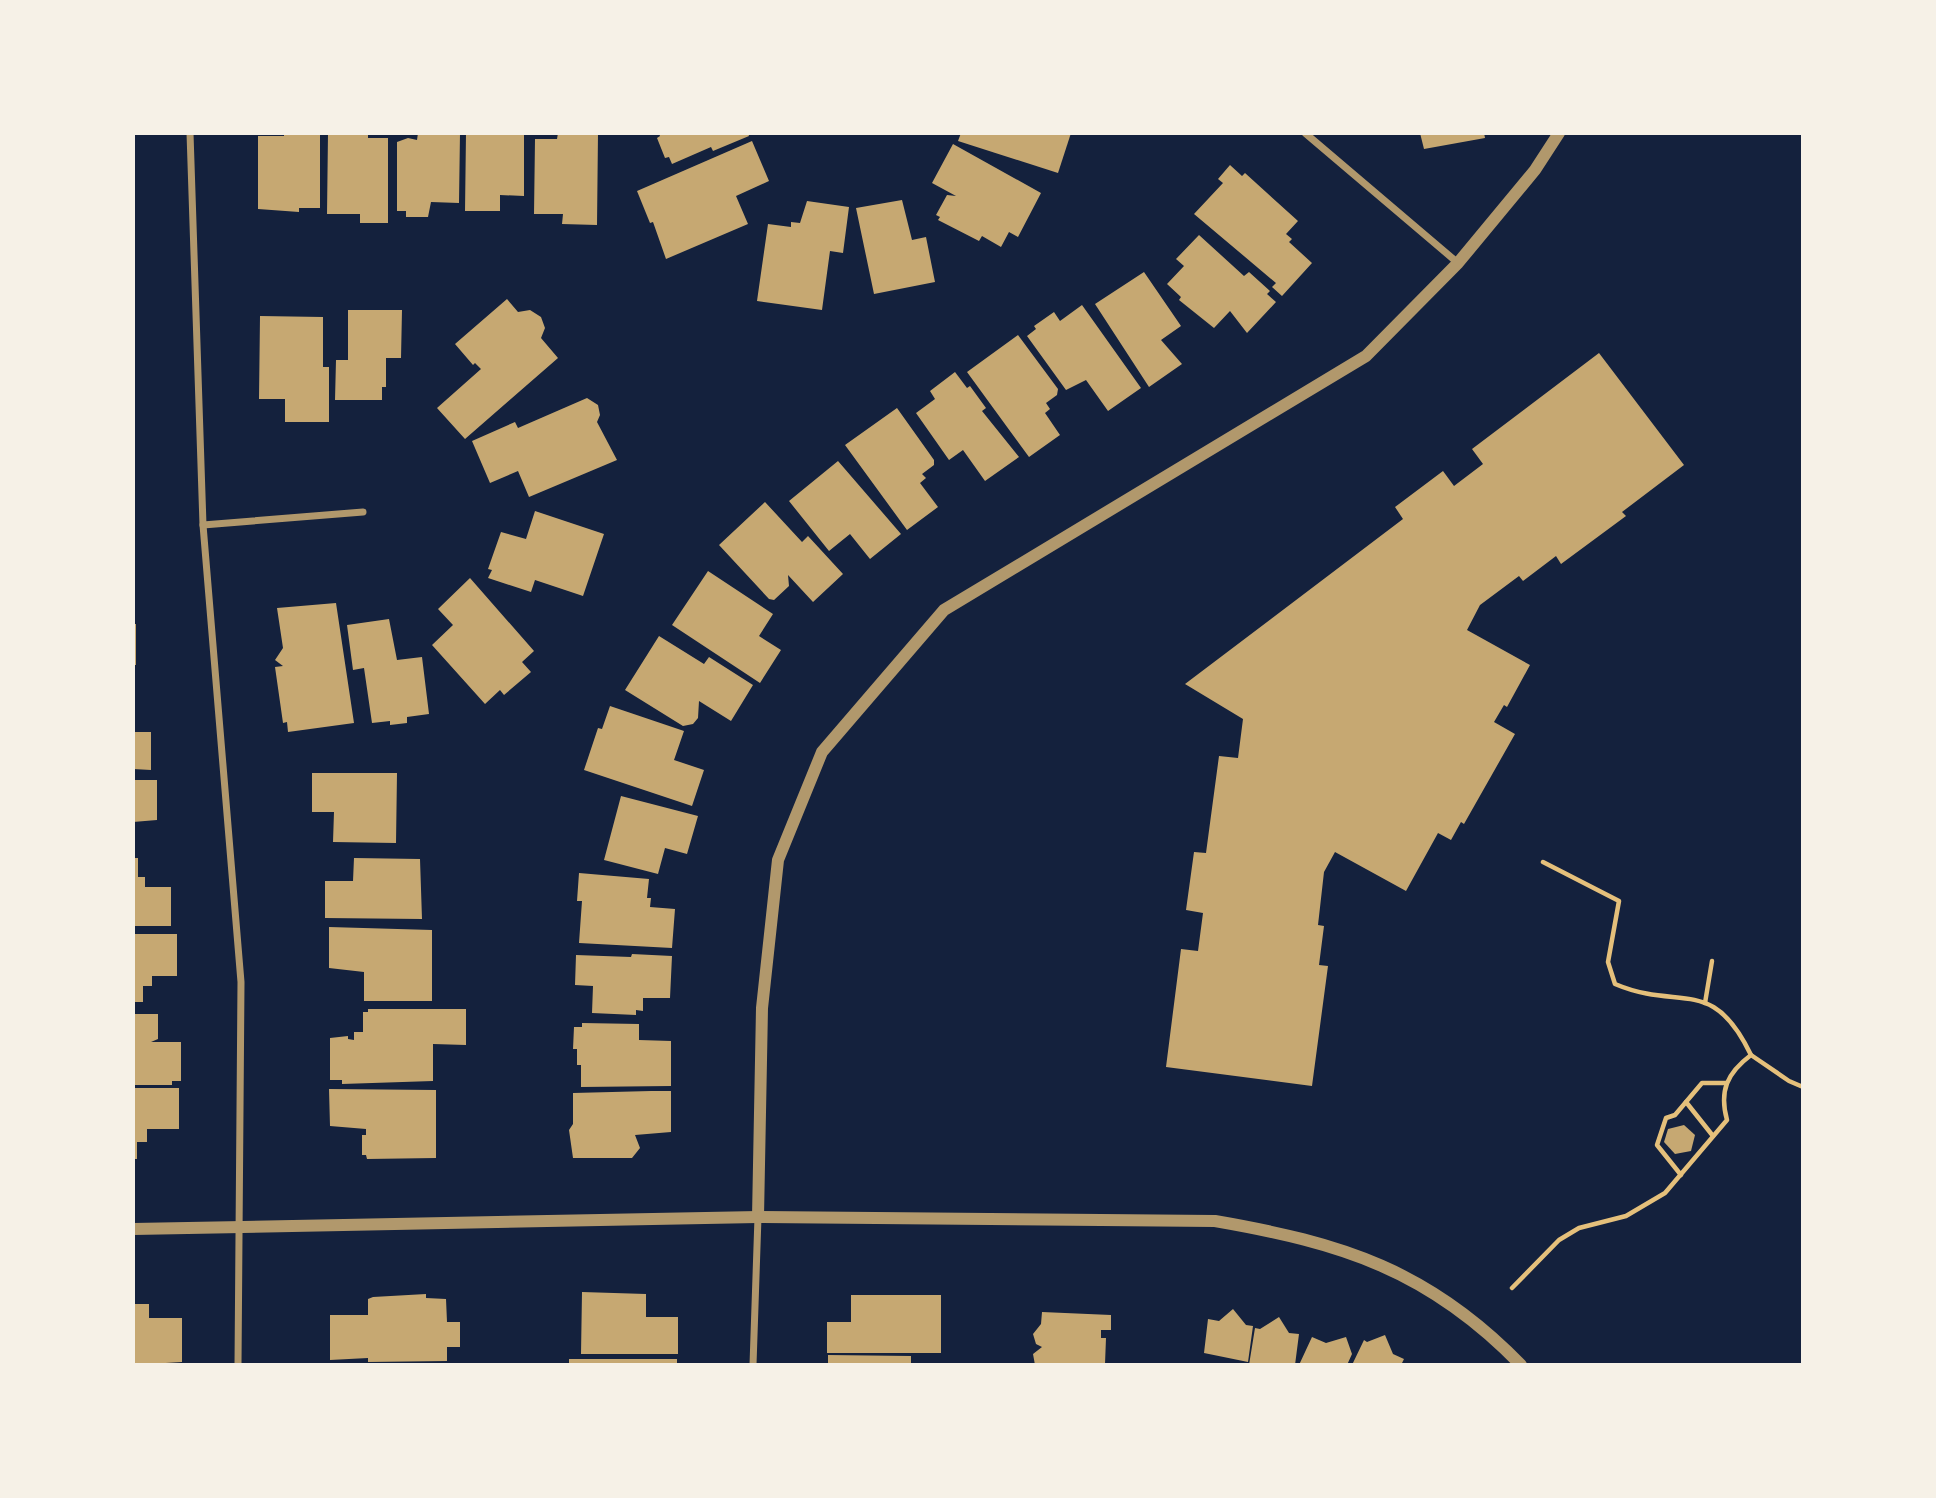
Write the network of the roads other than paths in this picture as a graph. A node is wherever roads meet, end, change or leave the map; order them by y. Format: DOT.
graph roads {
  1 [pos="190,133"];
  2 [pos="1305,133"];
  3 [pos="1550,133"];
  4 [pos="1559,133"];
  5 [pos="1549,149"];
  6 [pos="1458,263"];
  7 [pos="363,512"];
  8 [pos="203,525"];
  9 [pos="758,1217"];
  10 [pos="133,1228"];
  11 [pos="239,1228"];
  12 [pos="238,1365"];
  13 [pos="753,1365"];
  14 [pos="1521,1365"];
  1 -- 8 [label="street"];
  2 -- 6 [label="street"];
  3 -- 5 [label="street"];
  4 -- 5 [label="street"];
  5 -- 6 [label="street"];
  6 -- 9 [label="street"];
  7 -- 8 [label="street"];
  8 -- 11 [label="street"];
  9 -- 11 [label="street"];
  9 -- 13 [label="street"];
  9 -- 14 [label="street"];
  10 -- 11 [label="street"];
  11 -- 12 [label="street"];
}
